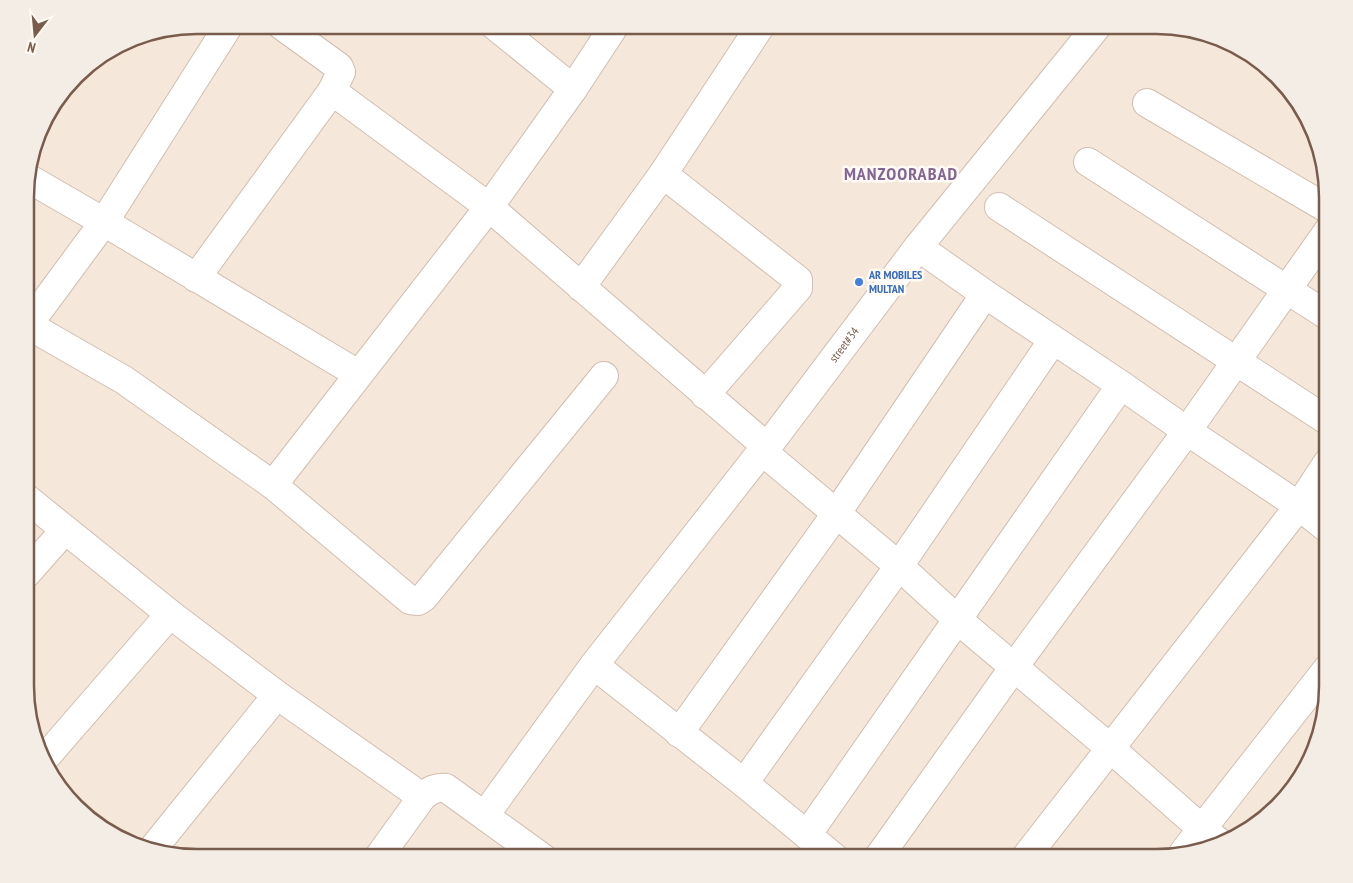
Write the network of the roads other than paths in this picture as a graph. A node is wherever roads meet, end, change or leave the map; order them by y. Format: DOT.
graph roads {
  1 [pos="223,34"];
  2 [pos="294,34"];
  3 [pos="505,34"];
  4 [pos="609,34"];
  5 [pos="755,34"];
  6 [pos="1091,34"];
  7 [pos="573,89"];
  8 [pos="332,90"];
  9 [pos="1147,102"];
  10 [pos="1088,162"];
  11 [pos="664,174"];
  12 [pos="35,182"];
  13 [pos="1319,204"];
  14 [pos="489,207"];
  15 [pos="999,207"];
  16 [pos="104,222"];
  17 [pos="1319,244"];
  18 [pos="918,247"];
  19 [pos="196,278"];
  20 [pos="581,287"];
  21 [pos="1287,289"];
  22 [pos="984,294"];
  23 [pos="1319,310"];
  24 [pos="34,317"];
  25 [pos="34,330"];
  26 [pos="1053,340"];
  27 [pos="1236,361"];
  28 [pos="358,374"];
  29 [pos="604,376"];
  30 [pos="1121,384"];
  31 [pos="706,395"];
  32 [pos="1319,415"];
  33 [pos="1187,431"];
  34 [pos="765,449"];
  35 [pos="1319,476"];
  36 [pos="273,485"];
  37 [pos="34,505"];
  38 [pos="1299,506"];
  39 [pos="836,514"];
  40 [pos="1319,521"];
  41 [pos="65,530"];
  42 [pos="34,565"];
  43 [pos="899,566"];
  44 [pos="170,614"];
  45 [pos="958,620"];
  46 [pos="594,665"];
  47 [pos="1014,667"];
  48 [pos="1319,681"];
  49 [pos="277,695"];
  50 [pos="679,733"];
  51 [pos="1110,748"];
  52 [pos="49,754"];
  53 [pos="744,783"];
  54 [pos="422,797"];
  55 [pos="485,815"];
  56 [pos="807,836"];
  57 [pos="1210,836"];
  58 [pos="157,844"];
  59 [pos="1198,844"];
  60 [pos="384,849"];
  61 [pos="531,849"];
  62 [pos="824,849"];
  63 [pos="884,849"];
  64 [pos="1032,849"];
  1 -- 16 [label="street"];
  2 -- 8 [label="street"];
  3 -- 7 [label="street"];
  4 -- 7 [label="street"];
  5 -- 11 [label="street"];
  6 -- 18 [label="street, street#34"];
  7 -- 14 [label="street"];
  8 -- 14 [label="street"];
  8 -- 19 [label="street"];
  9 -- 13 [label="street"];
  10 -- 21 [label="street"];
  11 -- 20 [label="street"];
  11 -- 31 [label="street"];
  12 -- 16 [label="street"];
  14 -- 20 [label="street"];
  14 -- 28 [label="street"];
  15 -- 27 [label="street"];
  16 -- 19 [label="street"];
  16 -- 24 [label="street"];
  17 -- 21 [label="street"];
  18 -- 22 [label="street"];
  18 -- 34 [label="street, street#34"];
  19 -- 28 [label="street"];
  20 -- 31 [label="street"];
  21 -- 23 [label="street"];
  21 -- 27 [label="street"];
  22 -- 26 [label="street"];
  22 -- 39 [label="street"];
  25 -- 36 [label="street"];
  26 -- 30 [label="street"];
  26 -- 43 [label="street"];
  27 -- 32 [label="street"];
  27 -- 33 [label="street"];
  28 -- 36 [label="street"];
  29 -- 36 [label="street"];
  30 -- 33 [label="street"];
  30 -- 45 [label="street"];
  31 -- 34 [label="street"];
  33 -- 38 [label="street"];
  33 -- 47 [label="street"];
  34 -- 39 [label="street"];
  34 -- 46 [label="street, street#34"];
  35 -- 38 [label="street"];
  37 -- 41 [label="street"];
  38 -- 40 [label="street"];
  38 -- 51 [label="street"];
  39 -- 43 [label="street"];
  39 -- 50 [label="street"];
  41 -- 42 [label="street"];
  41 -- 44 [label="street"];
  43 -- 45 [label="street"];
  43 -- 53 [label="street"];
  44 -- 49 [label="street"];
  44 -- 52 [label="street"];
  45 -- 47 [label="street"];
  45 -- 56 [label="street"];
  46 -- 50 [label="street"];
  46 -- 55 [label="street, street#34"];
  47 -- 51 [label="street"];
  47 -- 63 [label="street"];
  48 -- 57 [label="street"];
  49 -- 54 [label="street"];
  49 -- 58 [label="street"];
  50 -- 53 [label="street"];
  51 -- 57 [label="street"];
  51 -- 64 [label="street"];
  53 -- 56 [label="street"];
  54 -- 55 [label="street"];
  54 -- 60 [label="street"];
  55 -- 61 [label="street"];
  56 -- 62 [label="street"];
  57 -- 59 [label="street"];
}
